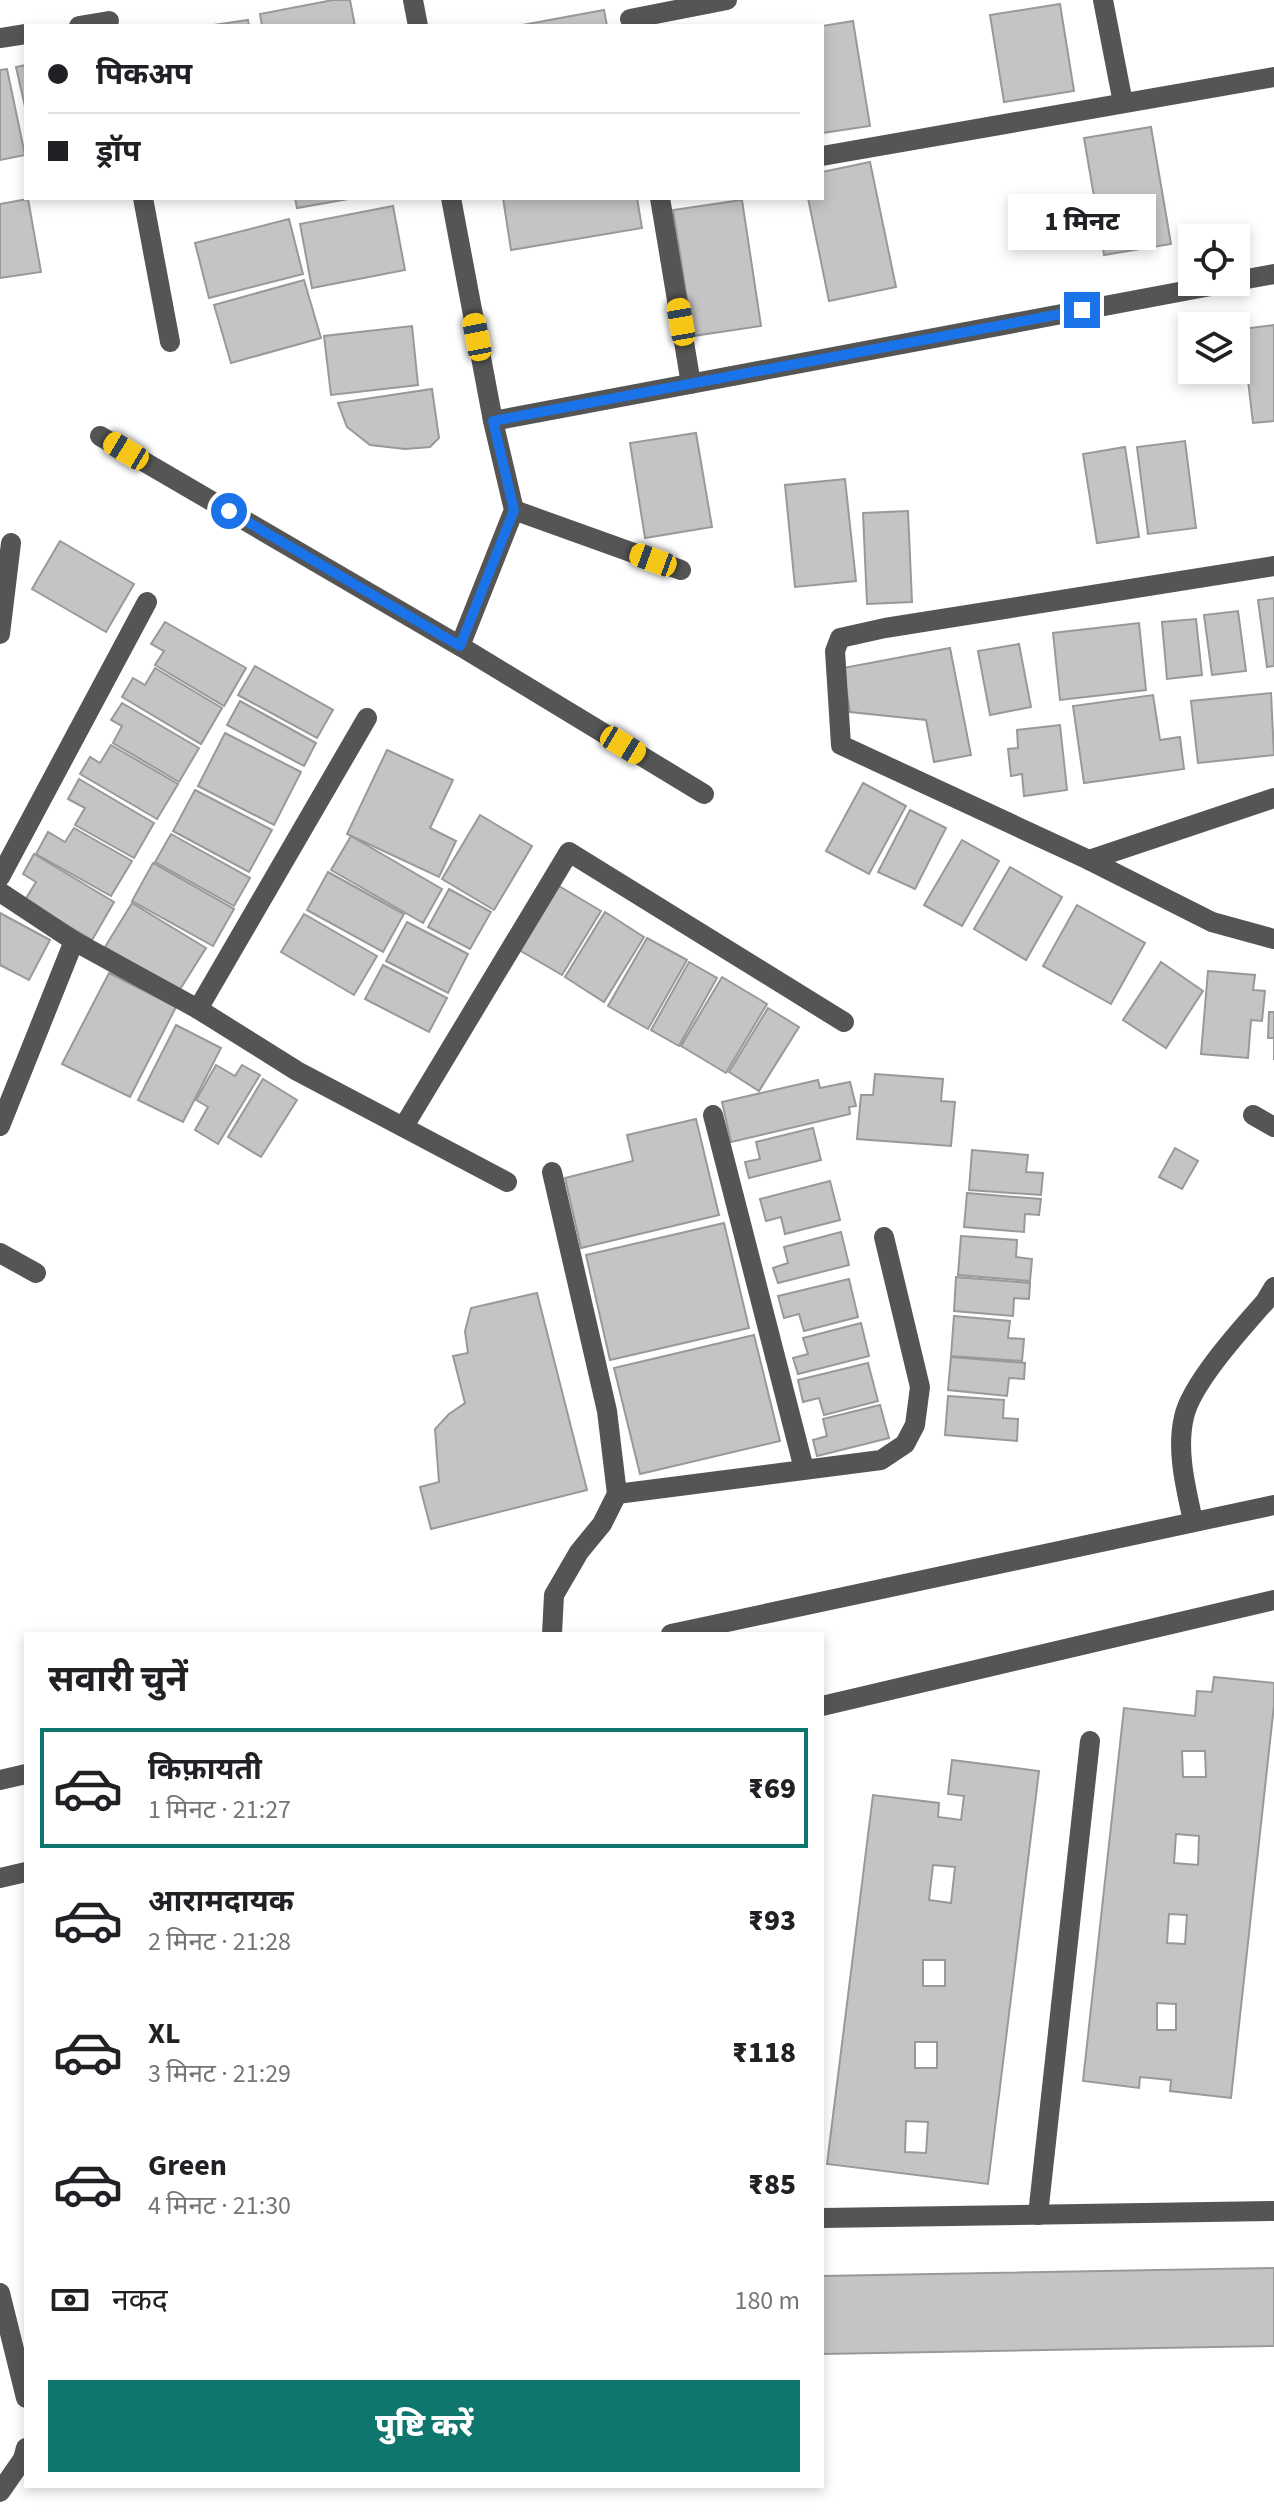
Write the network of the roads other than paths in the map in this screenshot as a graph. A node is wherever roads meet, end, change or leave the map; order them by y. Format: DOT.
graph roads {
  1 [pos="105,0"];
  2 [pos="413,0"];
  3 [pos="727,0"];
  4 [pos="1103,0"];
  5 [pos="630,15"];
  6 [pos="110,24"];
  7 [pos="418,24"];
  8 [pos="24,34"];
  9 [pos="0,38"];
  10 [pos="1274,77"];
  11 [pos="1123,103"];
  12 [pos="824,156"];
  13 [pos="143,200"];
  14 [pos="451,200"];
  15 [pos="660,200"];
  16 [pos="1274,274"];
  17 [pos="1250,279"];
  18 [pos="1178,293"];
  19 [pos="170,342"];
  20 [pos="691,384"];
  21 [pos="493,421"];
  22 [pos="100,436"];
  23 [pos="514,510"];
  24 [pos="11,543"];
  25 [pos="1274,566"];
  26 [pos="681,570"];
  27 [pos="147,602"];
  28 [pos="0,634"];
  29 [pos="460,646"];
  30 [pos="367,718"];
  31 [pos="704,794"];
  32 [pos="1274,798"];
  33 [pos="1089,860"];
  34 [pos="0,877"];
  35 [pos="0,892"];
  36 [pos="1274,939"];
  37 [pos="74,941"];
  38 [pos="198,1009"];
  39 [pos="844,1022"];
  40 [pos="713,1115"];
  41 [pos="1253,1115"];
  42 [pos="0,1126"];
  43 [pos="404,1126"];
  44 [pos="1274,1127"];
  45 [pos="552,1172"];
  46 [pos="507,1182"];
  47 [pos="884,1237"];
  48 [pos="0,1253"];
  49 [pos="36,1273"];
  50 [pos="1274,1287"];
  51 [pos="804,1469"];
  52 [pos="617,1494"];
  53 [pos="1274,1505"];
  54 [pos="1193,1521"];
  55 [pos="1274,1600"];
  56 [pos="552,1632"];
  57 [pos="680,1632"];
  58 [pos="824,1706"];
  59 [pos="1090,1741"];
  60 [pos="24,1774"];
  61 [pos="0,1780"];
  62 [pos="24,1872"];
  63 [pos="0,1878"];
  64 [pos="1274,2211"];
  65 [pos="1038,2215"];
  66 [pos="824,2218"];
  67 [pos="0,2293"];
  68 [pos="24,2390"];
  69 [pos="24,2455"];
  70 [pos="0,2492"];
  1 -- 6 [label="street"];
  2 -- 7 [label="street"];
  3 -- 5 [label="street"];
  4 -- 11 [label="street"];
  8 -- 9 [label="street"];
  10 -- 11 [label="street"];
  11 -- 12 [label="street"];
  13 -- 19 [label="street"];
  14 -- 21 [label="street"];
  15 -- 20 [label="street"];
  16 -- 17 [label="street"];
  18 -- 20 [label="street"];
  20 -- 21 [label="street"];
  21 -- 23 [label="street"];
  22 -- 29 [label="street"];
  23 -- 26 [label="street"];
  23 -- 29 [label="street"];
  24 -- 28 [label="street"];
  25 -- 33 [label="street"];
  27 -- 34 [label="street"];
  29 -- 31 [label="street"];
  30 -- 38 [label="street"];
  32 -- 33 [label="street"];
  33 -- 36 [label="street"];
  35 -- 37 [label="street"];
  37 -- 38 [label="street"];
  37 -- 42 [label="street"];
  38 -- 43 [label="street"];
  39 -- 43 [label="street"];
  40 -- 51 [label="street"];
  41 -- 44 [label="street"];
  43 -- 46 [label="street"];
  45 -- 52 [label="street"];
  47 -- 51 [label="street"];
  48 -- 49 [label="street"];
  50 -- 54 [label="street"];
  51 -- 52 [label="street"];
  52 -- 56 [label="street"];
  53 -- 54 [label="street"];
  54 -- 57 [label="street"];
  55 -- 58 [label="street"];
  59 -- 65 [label="street"];
  60 -- 61 [label="street"];
  62 -- 63 [label="street"];
  64 -- 65 [label="street"];
  65 -- 66 [label="street"];
  67 -- 68 [label="street"];
  69 -- 70 [label="street"];
}
